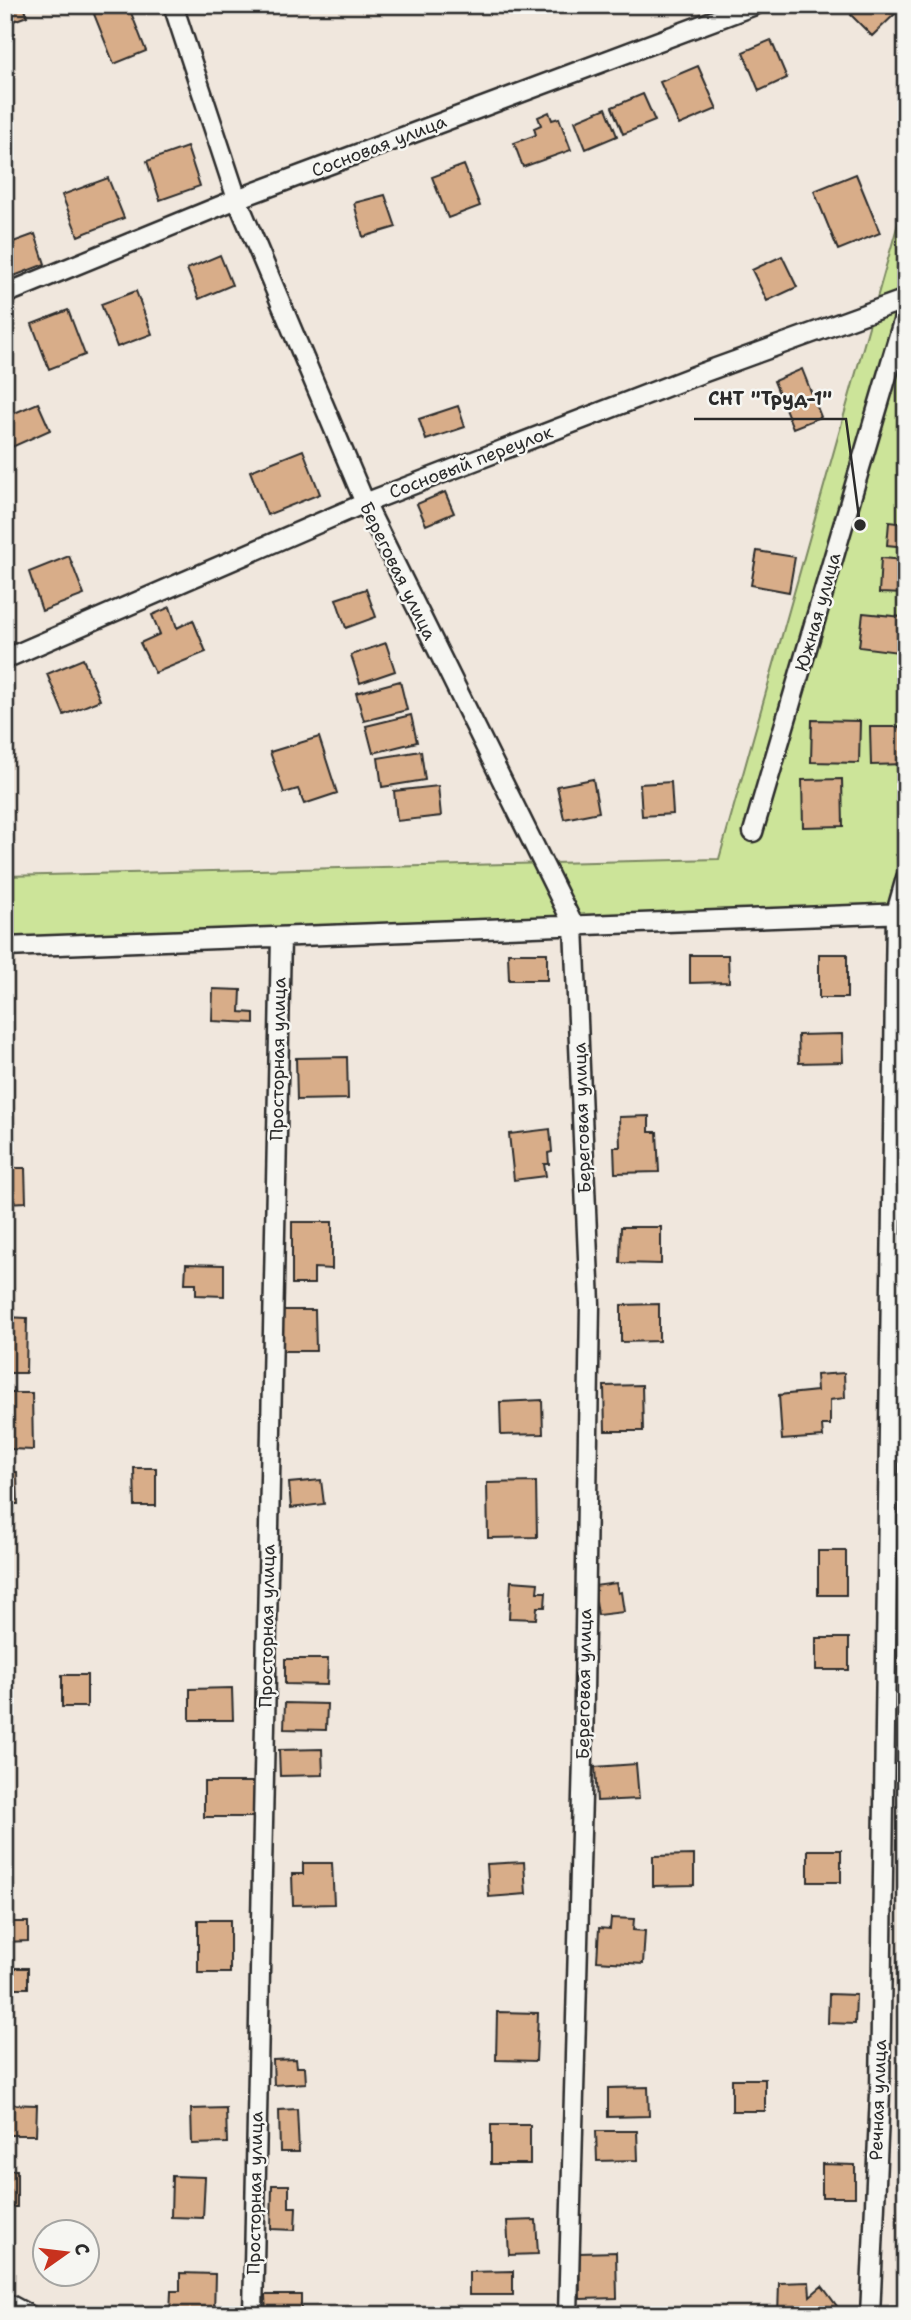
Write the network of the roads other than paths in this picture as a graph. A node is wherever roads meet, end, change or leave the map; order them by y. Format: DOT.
graph roads {
  1 [pos="173,5"];
  2 [pos="755,5"];
  3 [pos="237,199"];
  4 [pos="5,294"];
  5 [pos="906,299"];
  6 [pos="906,311"];
  7 [pos="365,503"];
  8 [pos="5,660"];
  9 [pos="754,832"];
  10 [pos="906,878"];
  11 [pos="901,913"];
  12 [pos="574,926"];
  13 [pos="281,937"];
  14 [pos="5,947"];
  15 [pos="5,2302"];
  16 [pos="29,2315"];
  17 [pos="253,2315"];
  18 [pos="568,2315"];
  19 [pos="870,2315"];
  1 -- 3 [label="street, Береговая улица"];
  2 -- 3 [label="street, Сосновая улица"];
  3 -- 4 [label="street, Сосновая улица"];
  3 -- 7 [label="street, Береговая улица"];
  5 -- 7 [label="street, Сосновый переулок"];
  6 -- 9 [label="street, Южная улица"];
  7 -- 8 [label="street, Сосновый переулок"];
  7 -- 12 [label="street, Береговая улица"];
  10 -- 11 [label="street, Речная улица"];
  11 -- 12 [label="street"];
  11 -- 19 [label="street, Речная улица"];
  12 -- 13 [label="street"];
  12 -- 18 [label="street, Береговая улица"];
  13 -- 14 [label="street"];
  13 -- 17 [label="street, Просторная улица"];
  15 -- 16 [label="street"];
}
